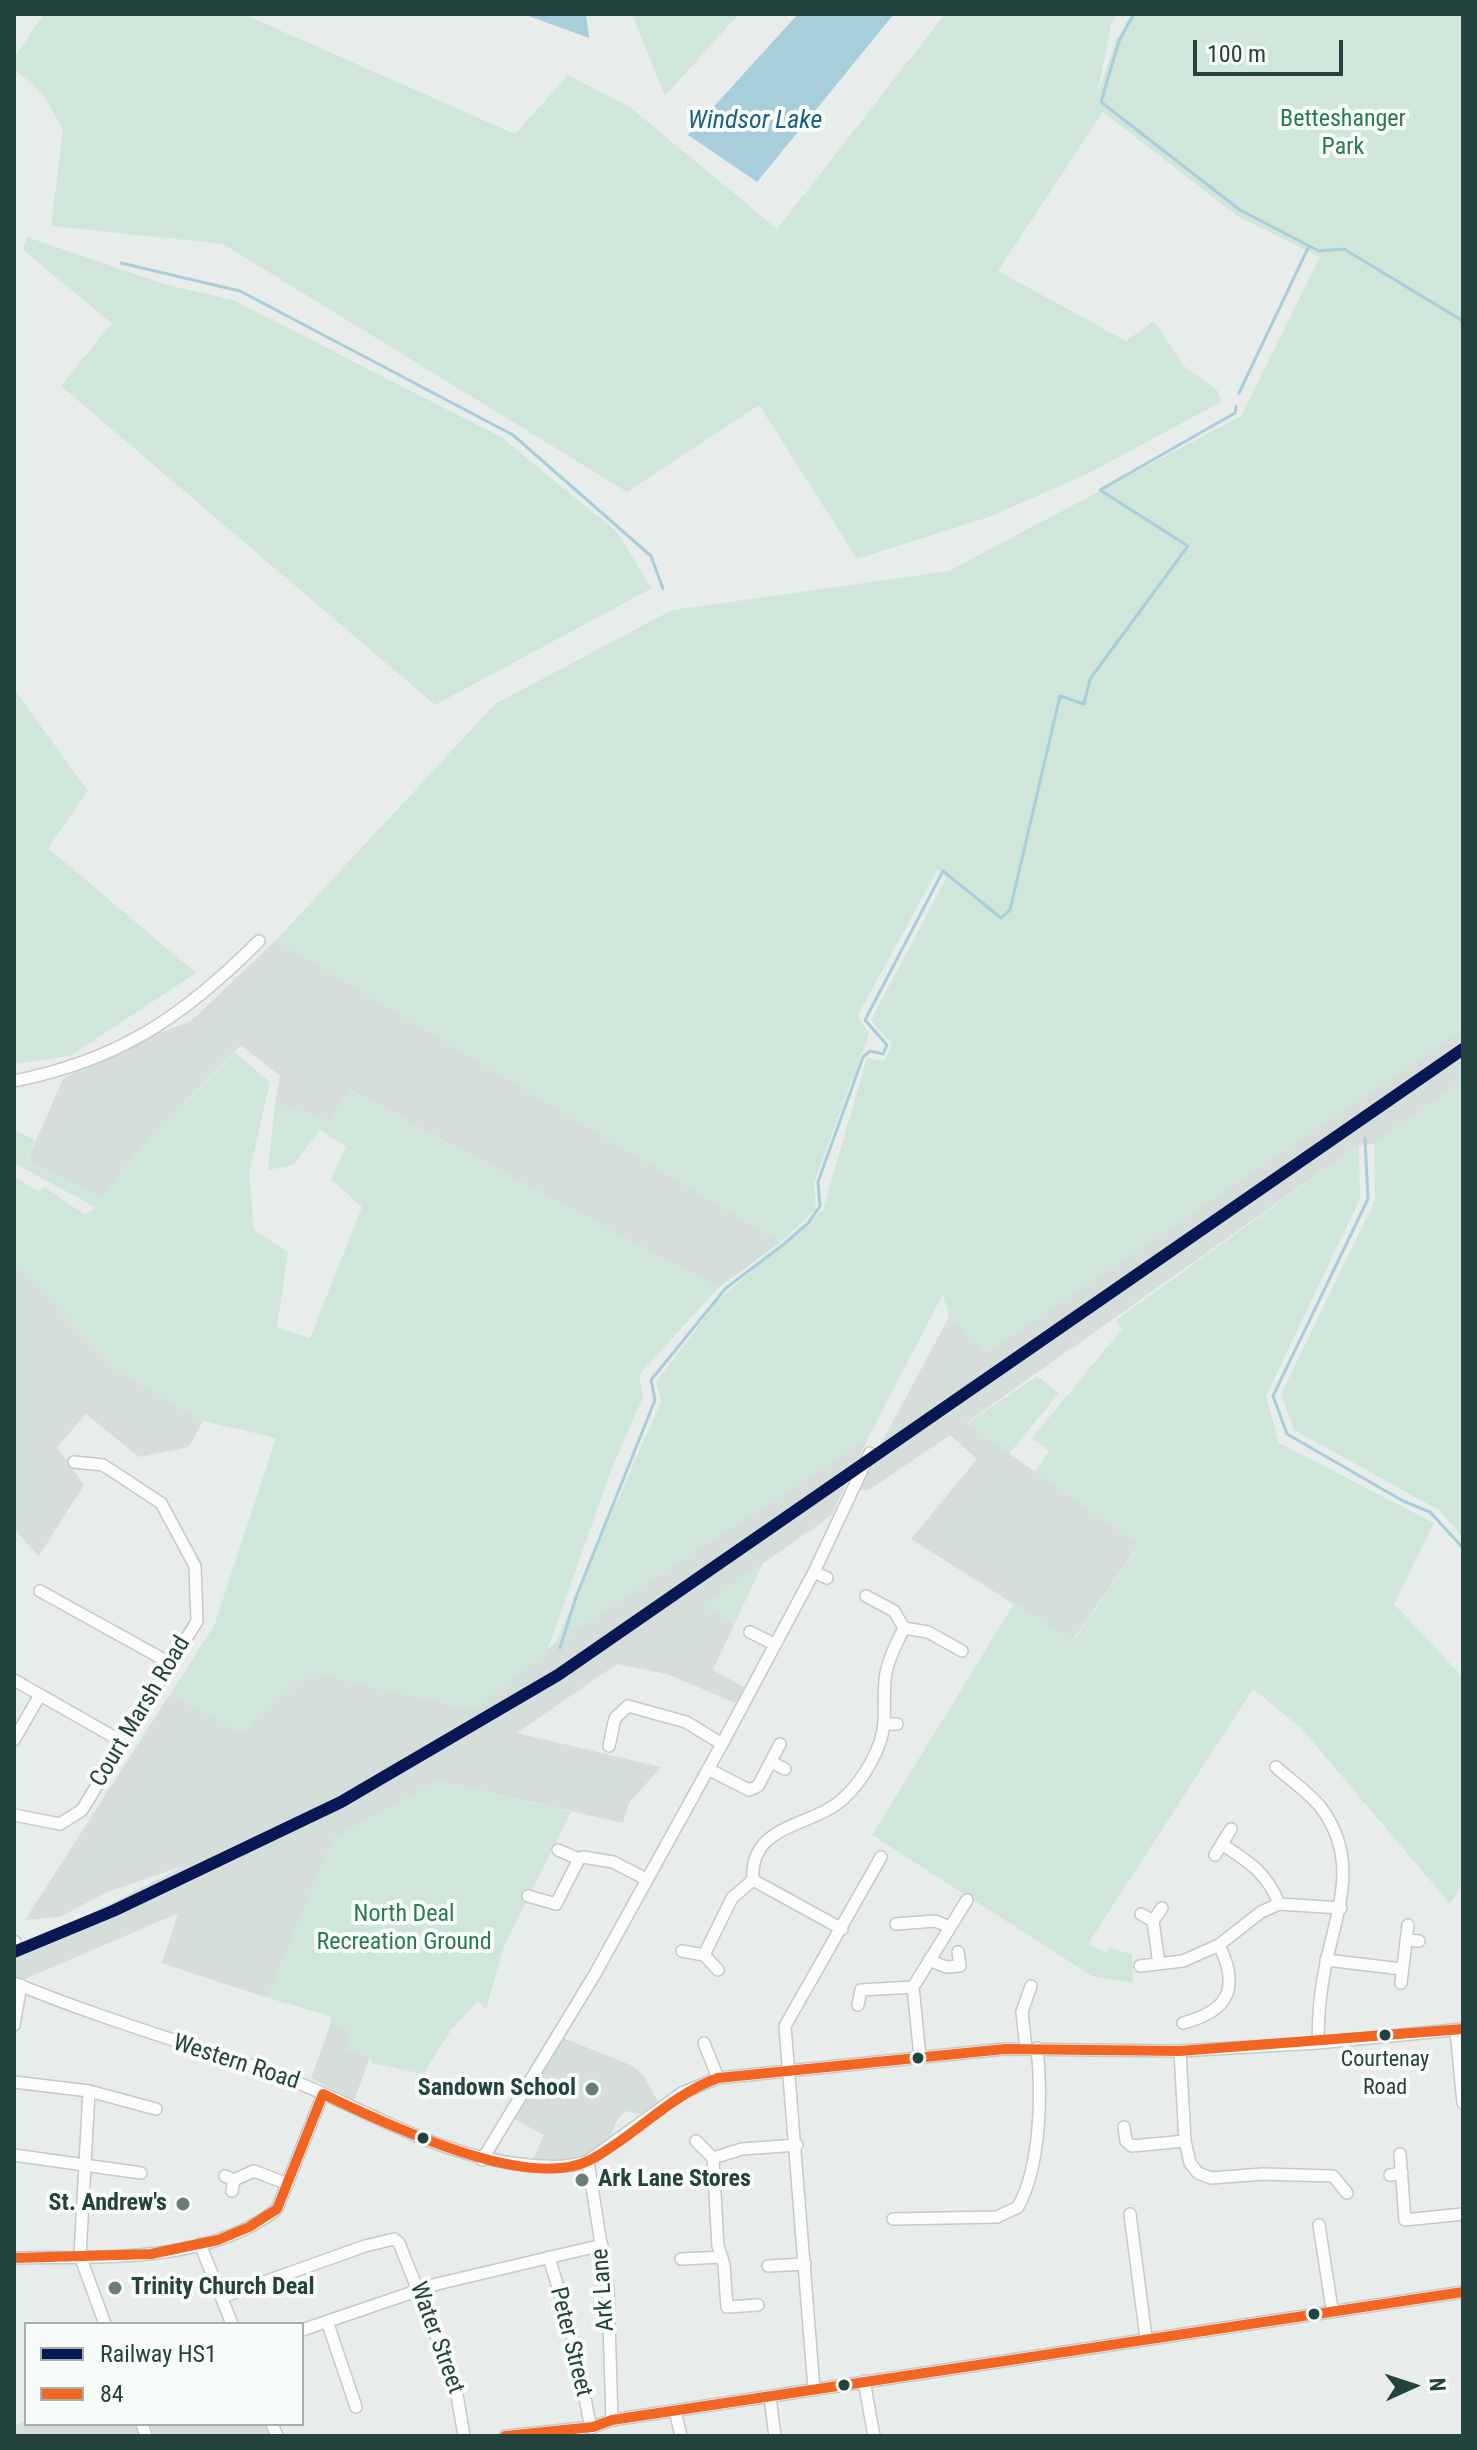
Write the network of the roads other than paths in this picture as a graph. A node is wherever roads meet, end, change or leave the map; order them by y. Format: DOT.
graph roads {
  1 [pos="259,941"];
  2 [pos="14,1081"];
  3 [pos="870,1453"];
  4 [pos="74,1462"];
  5 [pos="814,1572"];
  6 [pos="827,1578"];
  7 [pos="40,1591"];
  8 [pos="871,1604"];
  9 [pos="904,1628"];
  10 [pos="750,1632"];
  11 [pos="957,1633"];
  12 [pos="950,1643"];
  13 [pos="774,1644"];
  14 [pos="962,1651"];
  15 [pos="170,1663"];
  16 [pos="14,1680"];
  17 [pos="40,1695"];
  18 [pos="14,1740"];
  19 [pos="121,1741"];
  20 [pos="722,1744"];
  21 [pos="780,1744"];
  22 [pos="609,1746"];
  23 [pos="771,1762"];
  24 [pos="1276,1767"];
  25 [pos="708,1769"];
  26 [pos="785,1769"];
  27 [pos="14,1815"];
  28 [pos="1231,1829"];
  29 [pos="1223,1845"];
  30 [pos="558,1850"];
  31 [pos="1215,1855"];
  32 [pos="881,1857"];
  33 [pos="579,1859"];
  34 [pos="646,1879"];
  35 [pos="753,1880"];
  36 [pos="528,1896"];
  37 [pos="967,1900"];
  38 [pos="1279,1904"];
  39 [pos="1162,1908"];
  40 [pos="1341,1908"];
  41 [pos="1141,1914"];
  42 [pos="1153,1921"];
  43 [pos="896,1924"];
  44 [pos="1408,1925"];
  45 [pos="950,1927"];
  46 [pos="842,1929"];
  47 [pos="1219,1945"];
  48 [pos="682,1951"];
  49 [pos="958,1952"];
  50 [pos="704,1955"];
  51 [pos="929,1960"];
  52 [pos="1326,1960"];
  53 [pos="1159,1964"];
  54 [pos="1140,1966"];
  55 [pos="1402,1969"];
  56 [pos="718,1970"];
  57 [pos="1401,1983"];
  58 [pos="17,1984"];
  59 [pos="1031,1986"];
  60 [pos="913,1987"];
  61 [pos="858,2005"];
  62 [pos="1183,2023"];
  63 [pos="14,2025"];
  64 [pos="1459,2030"];
  65 [pos="704,2043"];
  66 [pos="1318,2043"];
  67 [pos="1031,2048"];
  68 [pos="1180,2051"];
  69 [pos="920,2057"];
  70 [pos="790,2070"];
  71 [pos="718,2078"];
  72 [pos="14,2082"];
  73 [pos="89,2091"];
  74 [pos="323,2094"];
  75 [pos="1463,2103"];
  76 [pos="156,2109"];
  77 [pos="1124,2127"];
  78 [pos="696,2141"];
  79 [pos="1185,2141"];
  80 [pos="797,2145"];
  81 [pos="1400,2154"];
  82 [pos="14,2155"];
  83 [pos="713,2158"];
  84 [pos="482,2160"];
  85 [pos="588,2161"];
  86 [pos="85,2166"];
  87 [pos="141,2173"];
  88 [pos="230,2182"];
  89 [pos="288,2184"];
  90 [pos="1347,2193"];
  91 [pos="1130,2214"];
  92 [pos="1463,2214"];
  93 [pos="893,2219"];
  94 [pos="1319,2225"];
  95 [pos="200,2244"];
  96 [pos="602,2245"];
  97 [pos="80,2256"];
  98 [pos="549,2257"];
  99 [pos="722,2257"];
  100 [pos="14,2258"];
  101 [pos="681,2259"];
  102 [pos="805,2264"];
  103 [pos="768,2266"];
  104 [pos="419,2290"];
  105 [pos="1463,2292"];
  106 [pos="222,2297"];
  107 [pos="758,2305"];
  108 [pos="1332,2309"];
  109 [pos="327,2321"];
  110 [pos="104,2322"];
  111 [pos="231,2322"];
  112 [pos="304,2329"];
  113 [pos="1146,2338"];
  114 [pos="864,2381"];
  115 [pos="814,2389"];
  116 [pos="770,2397"];
  117 [pos="350,2401"];
  118 [pos="675,2411"];
  119 [pos="612,2420"];
  120 [pos="591,2428"];
  121 [pos="578,2432"];
  122 [pos="552,2433"];
  123 [pos="464,2436"];
  124 [pos="505,2436"];
  125 [pos="681,2436"];
  126 [pos="775,2436"];
  127 [pos="874,2436"];
  1 -- 2 [label="street"];
  3 -- 5 [label="street"];
  4 -- 15 [label="street, Court Marsh Road"];
  5 -- 6 [label="street"];
  5 -- 13 [label="street"];
  7 -- 15 [label="street"];
  8 -- 9 [label="street"];
  9 -- 12 [label="street"];
  9 -- 35 [label="street"];
  10 -- 13 [label="street"];
  11 -- 12 [label="street"];
  12 -- 14 [label="street"];
  13 -- 20 [label="street"];
  15 -- 19 [label="street, Court Marsh Road"];
  16 -- 17 [label="street"];
  17 -- 18 [label="street"];
  17 -- 19 [label="street"];
  19 -- 27 [label="street, Court Marsh Road"];
  20 -- 22 [label="street"];
  20 -- 25 [label="street"];
  21 -- 23 [label="street"];
  23 -- 25 [label="street"];
  23 -- 26 [label="street"];
  24 -- 40 [label="street"];
  25 -- 34 [label="street"];
  28 -- 29 [label="street"];
  29 -- 31 [label="street"];
  29 -- 38 [label="street"];
  30 -- 33 [label="street"];
  32 -- 46 [label="street"];
  33 -- 34 [label="street"];
  33 -- 36 [label="street"];
  34 -- 84 [label="street"];
  35 -- 46 [label="street"];
  35 -- 50 [label="street"];
  37 -- 45 [label="street"];
  38 -- 40 [label="street"];
  38 -- 47 [label="street"];
  39 -- 42 [label="street"];
  40 -- 52 [label="street"];
  41 -- 42 [label="street"];
  42 -- 53 [label="street"];
  43 -- 45 [label="street"];
  44 -- 55 [label="street"];
  45 -- 51 [label="street"];
  46 -- 70 [label="street"];
  47 -- 53 [label="street"];
  47 -- 62 [label="street"];
  48 -- 50 [label="street"];
  49 -- 51 [label="street"];
  50 -- 56 [label="street"];
  51 -- 60 [label="street"];
  52 -- 55 [label="street"];
  52 -- 66 [label="street"];
  53 -- 54 [label="street"];
  55 -- 57 [label="street"];
  58 -- 63 [label="street"];
  58 -- 74 [label="street, Western Road"];
  59 -- 67 [label="street"];
  60 -- 61 [label="street"];
  60 -- 69 [label="street"];
  64 -- 66 [label="street"];
  64 -- 75 [label="street"];
  65 -- 71 [label="street"];
  66 -- 68 [label="street"];
  67 -- 68 [label="street"];
  67 -- 69 [label="street"];
  67 -- 93 [label="street"];
  68 -- 79 [label="street"];
  69 -- 70 [label="street"];
  70 -- 71 [label="street"];
  70 -- 80 [label="street"];
  71 -- 85 [label="street"];
  72 -- 73 [label="street"];
  73 -- 76 [label="street"];
  73 -- 86 [label="street"];
  74 -- 84 [label="street, Western Road"];
  74 -- 89 [label="street"];
  77 -- 79 [label="street"];
  78 -- 83 [label="street"];
  79 -- 90 [label="street"];
  80 -- 83 [label="street"];
  80 -- 102 [label="street"];
  81 -- 92 [label="street"];
  82 -- 86 [label="street"];
  83 -- 99 [label="street"];
  84 -- 85 [label="street, Western Road"];
  85 -- 96 [label="street, Ark Lane"];
  86 -- 87 [label="street"];
  86 -- 97 [label="street"];
  88 -- 89 [label="street"];
  89 -- 95 [label="street"];
  91 -- 113 [label="street"];
  94 -- 108 [label="street"];
  95 -- 97 [label="street"];
  95 -- 106 [label="street"];
  96 -- 98 [label="street"];
  96 -- 119 [label="street, Ark Lane"];
  97 -- 100 [label="street"];
  97 -- 110 [label="street"];
  98 -- 104 [label="street"];
  98 -- 120 [label="street, Peter Street"];
  99 -- 101 [label="street"];
  99 -- 107 [label="street"];
  102 -- 103 [label="street"];
  102 -- 115 [label="street"];
  104 -- 106 [label="street, Water Street"];
  104 -- 109 [label="street"];
  104 -- 123 [label="street, Water Street"];
  105 -- 108 [label="street"];
  106 -- 111 [label="street"];
  108 -- 113 [label="street"];
  109 -- 112 [label="street"];
  109 -- 117 [label="street"];
  113 -- 114 [label="street"];
  114 -- 115 [label="street"];
  114 -- 127 [label="street"];
  115 -- 116 [label="street"];
  116 -- 118 [label="street"];
  116 -- 126 [label="street"];
  118 -- 119 [label="street"];
  118 -- 125 [label="street"];
  119 -- 120 [label="street"];
  120 -- 121 [label="street"];
  121 -- 122 [label="street"];
  122 -- 124 [label="street"];
}
